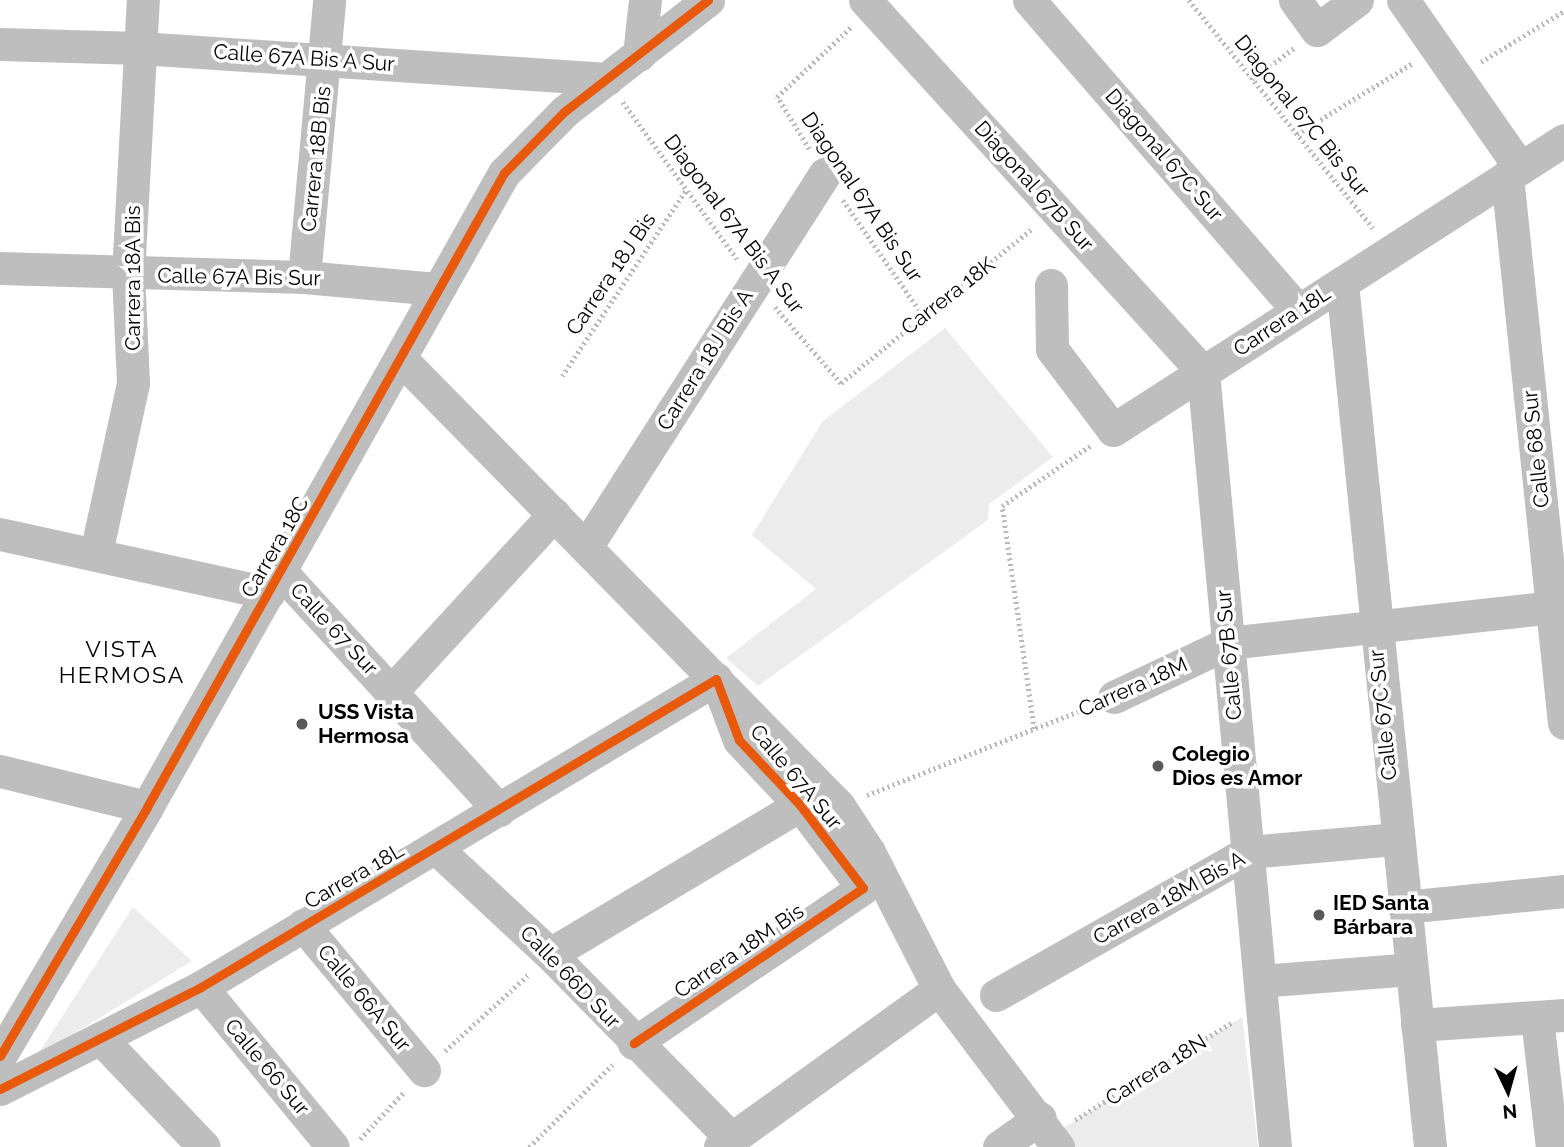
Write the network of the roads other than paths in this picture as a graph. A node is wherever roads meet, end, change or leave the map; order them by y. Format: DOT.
graph roads {
  1 [pos="143,0"];
  2 [pos="329,0"];
  3 [pos="645,0"];
  4 [pos="708,0"];
  5 [pos="1029,0"];
  6 [pos="1295,0"];
  7 [pos="1357,0"];
  8 [pos="1403,0"];
  9 [pos="868,4"];
  10 [pos="0,44"];
  11 [pos="140,48"];
  12 [pos="639,55"];
  13 [pos="326,59"];
  14 [pos="607,79"];
  15 [pos="1564,140"];
  16 [pos="1514,172"];
  17 [pos="825,174"];
  18 [pos="0,268"];
  19 [pos="128,274"];
  20 [pos="304,276"];
  21 [pos="1342,283"];
  22 [pos="1051,285"];
  23 [pos="436,289"];
  24 [pos="1298,310"];
  25 [pos="402,360"];
  26 [pos="1203,372"];
  27 [pos="554,514"];
  28 [pos="0,534"];
  29 [pos="586,547"];
  30 [pos="96,553"];
  31 [pos="275,582"];
  32 [pos="1558,608"];
  33 [pos="1374,628"];
  34 [pos="1228,643"];
  35 [pos="716,679"];
  36 [pos="392,691"];
  37 [pos="1114,697"];
  38 [pos="1564,723"];
  39 [pos="0,771"];
  40 [pos="800,804"];
  41 [pos="147,807"];
  42 [pos="499,810"];
  43 [pos="1397,839"];
  44 [pos="437,849"];
  45 [pos="1248,852"];
  46 [pos="863,888"];
  47 [pos="1564,891"];
  48 [pos="1404,907"];
  49 [pos="303,925"];
  50 [pos="550,954"];
  51 [pos="1411,969"];
  52 [pos="201,987"];
  53 [pos="939,989"];
  54 [pos="996,995"];
  55 [pos="1261,995"];
  56 [pos="1551,1017"];
  57 [pos="1417,1025"];
  58 [pos="103,1041"];
  59 [pos="634,1043"];
  60 [pos="0,1056"];
  61 [pos="424,1070"];
  62 [pos="0,1088"];
  63 [pos="1049,1134"];
  64 [pos="725,1142"];
  65 [pos="204,1147"];
  66 [pos="333,1147"];
  67 [pos="999,1147"];
  68 [pos="1275,1147"];
  69 [pos="1430,1147"];
  70 [pos="1552,1147"];
  1 -- 11 [label="street, Carrera 18A Bis"];
  2 -- 13 [label="street, Carrera 18B Bis"];
  3 -- 12 [label="street"];
  4 -- 12 [label="street, Carrera 18C"];
  5 -- 24 [label="street, Diagonal 67C Sur"];
  6 -- 7 [label="street"];
  8 -- 16 [label="street"];
  9 -- 26 [label="street, Diagonal 67B Sur"];
  10 -- 11 [label="street, Calle 67A Bis A Sur"];
  11 -- 13 [label="street, Calle 67A Bis A Sur"];
  11 -- 19 [label="street, Carrera 18A Bis"];
  12 -- 14 [label="street, Carrera 18C"];
  13 -- 14 [label="street, Calle 67A Bis A Sur"];
  13 -- 20 [label="street, Carrera 18B Bis"];
  14 -- 23 [label="street, Carrera 18C"];
  15 -- 16 [label="street, Carrera 18L"];
  16 -- 21 [label="street, Carrera 18L"];
  16 -- 32 [label="street, Calle 68 Sur"];
  17 -- 29 [label="street, Carrera 18J Bis A"];
  18 -- 19 [label="street, Calle 67A Bis Sur"];
  19 -- 20 [label="street, Calle 67A Bis Sur"];
  19 -- 30 [label="street, Carrera 18A Bis"];
  20 -- 23 [label="street, Calle 67A Bis Sur"];
  21 -- 24 [label="street, Carrera 18L"];
  21 -- 33 [label="street, Calle 67C Sur"];
  22 -- 26 [label="street, Carrera 18L"];
  23 -- 25 [label="street, Carrera 18C"];
  24 -- 26 [label="street, Carrera 18L"];
  25 -- 27 [label="street, Calle 67A Sur"];
  25 -- 31 [label="street, Carrera 18C"];
  26 -- 34 [label="street, Calle 67B Sur"];
  27 -- 29 [label="street, Calle 67A Sur"];
  27 -- 36 [label="street"];
  28 -- 30 [label="street, Calle 67 Sur"];
  29 -- 35 [label="street, Calle 67A Sur"];
  30 -- 31 [label="street, Calle 67 Sur"];
  31 -- 36 [label="street, Calle 67 Sur"];
  31 -- 41 [label="street, Carrera 18C"];
  32 -- 33 [label="street, Carrera 18M"];
  32 -- 38 [label="street, Calle 68 Sur"];
  33 -- 34 [label="street, Carrera 18M"];
  33 -- 43 [label="street, Calle 67C Sur"];
  34 -- 37 [label="street, Carrera 18M"];
  34 -- 45 [label="street, Calle 67B Sur"];
  35 -- 40 [label="street, Calle 67A Sur"];
  35 -- 42 [label="street, Carrera 18L"];
  35 -- 53 [label="street, Calle 67A Sur"];
  36 -- 42 [label="street, Calle 67 Sur"];
  39 -- 41 [label="street"];
  40 -- 46 [label="street, Calle 67A Sur"];
  40 -- 50 [label="street"];
  41 -- 60 [label="street, Carrera 18C"];
  42 -- 44 [label="street, Carrera 18L"];
  43 -- 45 [label="street, Carrera 18M Bis A"];
  43 -- 48 [label="street, Calle 67C Sur"];
  44 -- 49 [label="street, Carrera 18L"];
  44 -- 50 [label="street, Calle 66D Sur"];
  45 -- 54 [label="street, Carrera 18M Bis A"];
  45 -- 55 [label="street, Calle 67B Sur"];
  46 -- 59 [label="street, Carrera 18M Bis"];
  47 -- 48 [label="street"];
  48 -- 51 [label="street, Calle 67C Sur"];
  49 -- 52 [label="street, Carrera 18L"];
  49 -- 61 [label="street, Calle 66A Sur"];
  50 -- 59 [label="street, Calle 66D Sur"];
  51 -- 55 [label="street"];
  51 -- 57 [label="street, Calle 67C Sur"];
  52 -- 58 [label="street, Carrera 18L"];
  52 -- 66 [label="street, Calle 66 Sur"];
  53 -- 63 [label="street, Calle 67A Sur"];
  53 -- 64 [label="street"];
  55 -- 68 [label="street, Calle 67B Sur"];
  56 -- 57 [label="street"];
  56 -- 70 [label="street"];
  57 -- 69 [label="street, Calle 67C Sur"];
  58 -- 62 [label="street, Carrera 18L"];
  58 -- 65 [label="street"];
  59 -- 64 [label="street, Calle 66D Sur"];
  63 -- 67 [label="street"];
}
